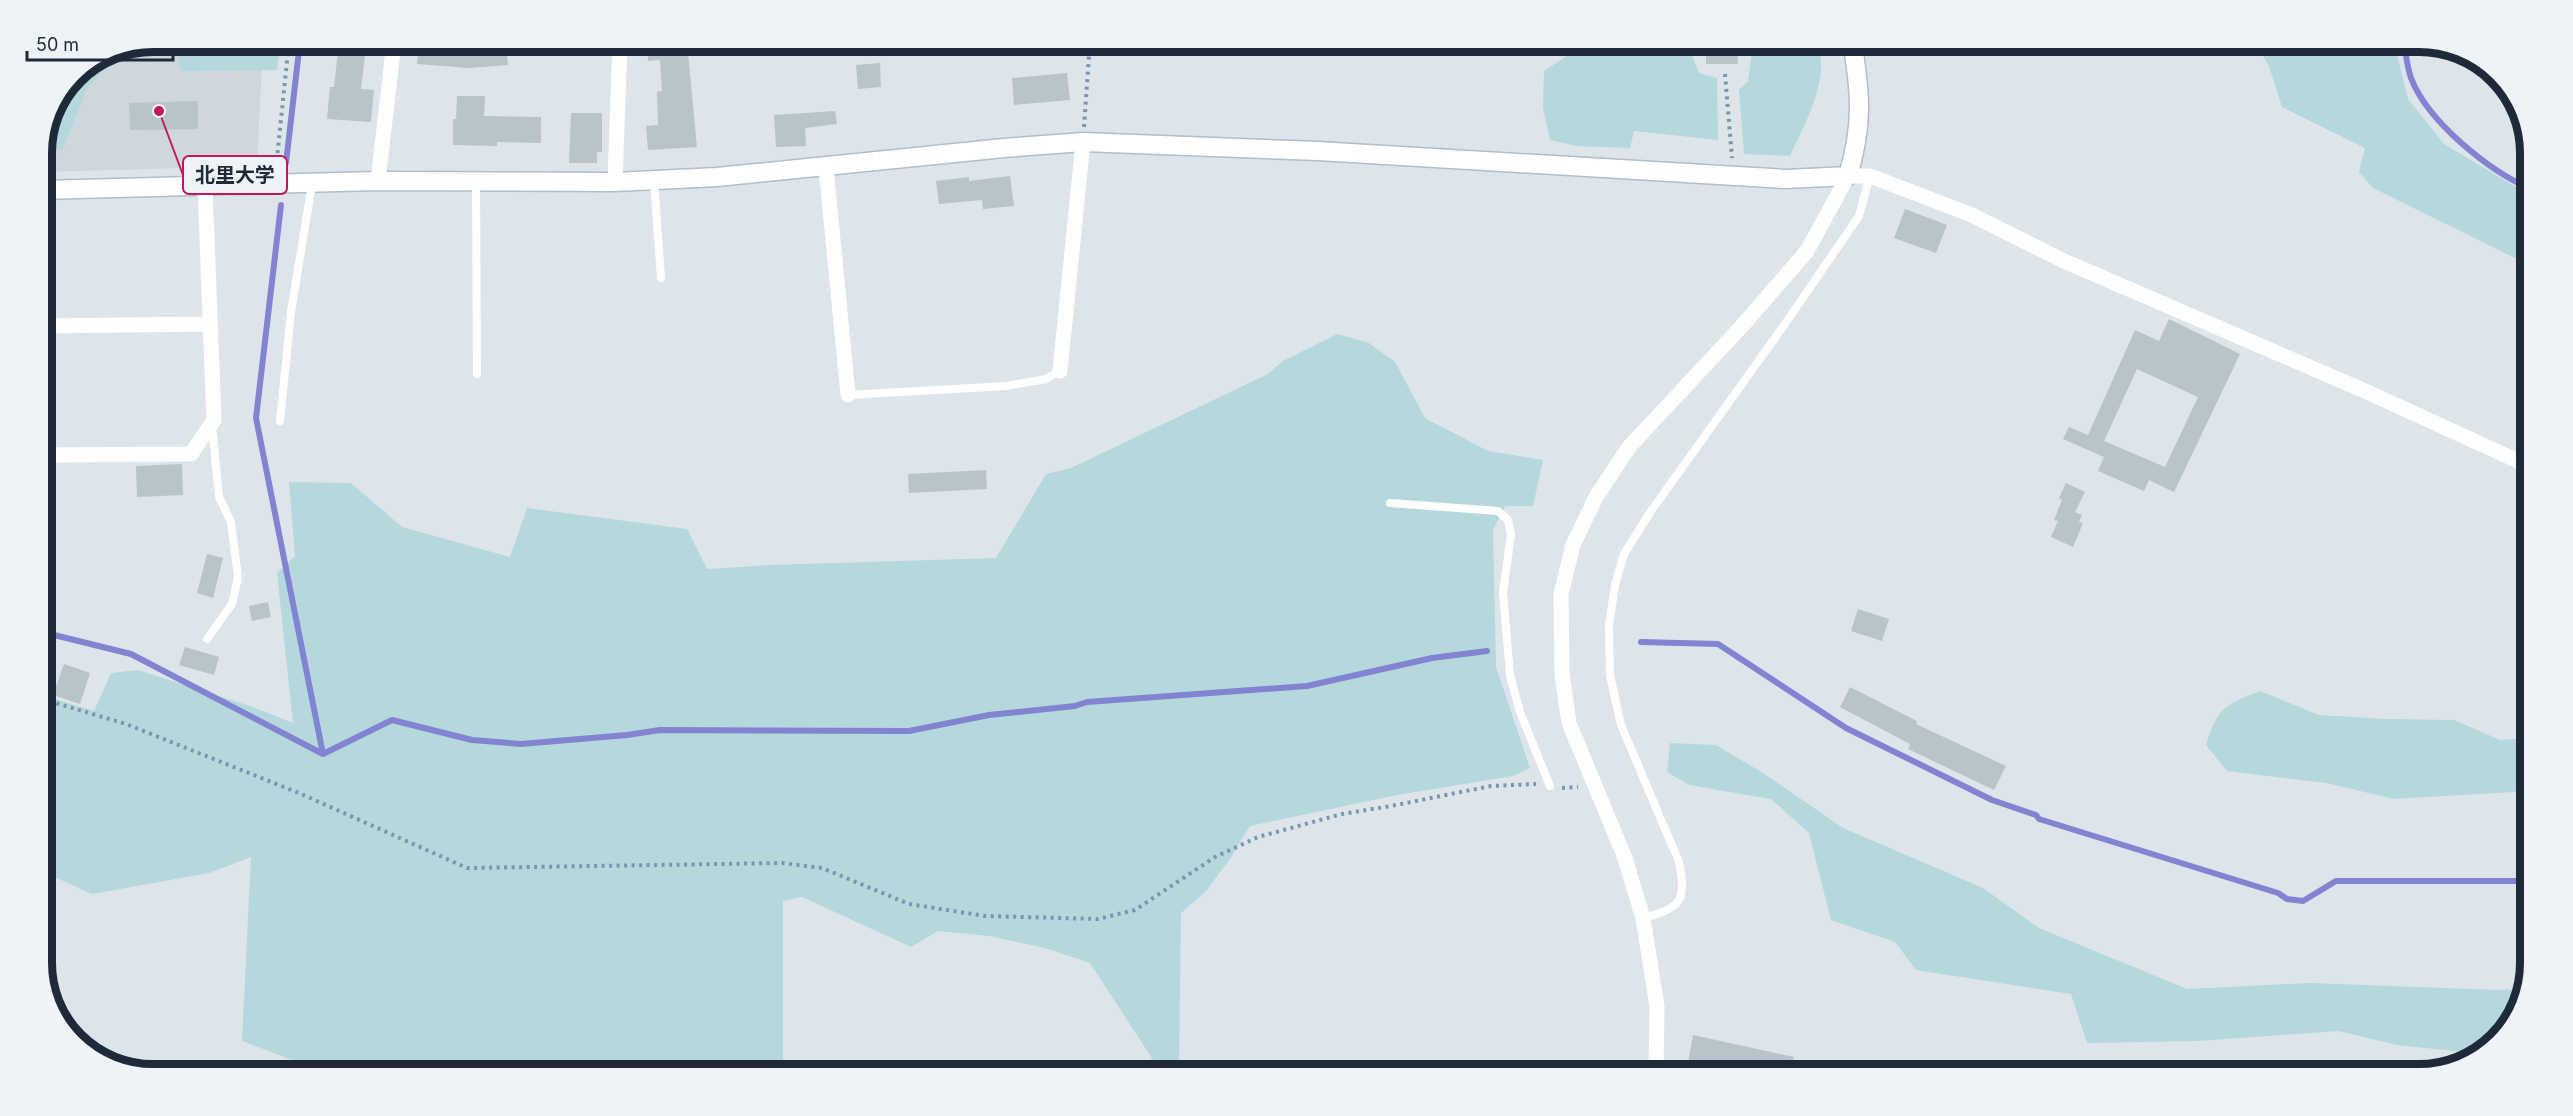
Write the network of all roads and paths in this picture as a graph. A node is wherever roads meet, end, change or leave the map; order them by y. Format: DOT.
graph roads {
  1 [pos="288,52"];
  2 [pos="393,52"];
  3 [pos="620,52"];
  4 [pos="1089,52"];
  5 [pos="1854,52"];
  6 [pos="1083,142"];
  7 [pos="826,167"];
  8 [pos="1848,176"];
  9 [pos="1870,176"];
  10 [pos="654,180"];
  11 [pos="378,181"];
  12 [pos="476,181"];
  13 [pos="615,182"];
  14 [pos="276,183"];
  15 [pos="312,183"];
  16 [pos="205,187"];
  17 [pos="53,190"];
  18 [pos="661,278"];
  19 [pos="210,324"];
  20 [pos="53,326"];
  21 [pos="1060,370"];
  22 [pos="477,374"];
  23 [pos="848,395"];
  24 [pos="280,421"];
  25 [pos="212,424"];
  26 [pos="53,455"];
  27 [pos="2520,462"];
  28 [pos="1390,504"];
  29 [pos="207,639"];
  30 [pos="53,702"];
  31 [pos="1593,785"];
  32 [pos="1550,786"];
  33 [pos="1643,918"];
  34 [pos="1656,1064"];
  1 -- 14 [label="path"];
  2 -- 11 [label="street"];
  3 -- 13 [label="street"];
  4 -- 6 [label="path"];
  5 -- 8 [label="street"];
  6 -- 7 [label="street"];
  6 -- 8 [label="street"];
  6 -- 21 [label="street"];
  7 -- 10 [label="street"];
  7 -- 23 [label="street"];
  8 -- 9 [label="street"];
  8 -- 31 [label="street"];
  9 -- 27 [label="street"];
  9 -- 33 [label="lane"];
  10 -- 13 [label="street"];
  10 -- 18 [label="lane"];
  11 -- 12 [label="street"];
  11 -- 15 [label="street"];
  12 -- 13 [label="street"];
  12 -- 22 [label="lane"];
  14 -- 15 [label="street"];
  14 -- 16 [label="street"];
  15 -- 24 [label="lane"];
  16 -- 17 [label="street"];
  16 -- 19 [label="street"];
  19 -- 20 [label="street"];
  19 -- 25 [label="street"];
  21 -- 23 [label="lane"];
  25 -- 26 [label="street"];
  25 -- 29 [label="lane"];
  28 -- 32 [label="lane"];
  30 -- 32 [label="path"];
  31 -- 32 [label="path"];
  31 -- 33 [label="street"];
  33 -- 34 [label="street"];
}
